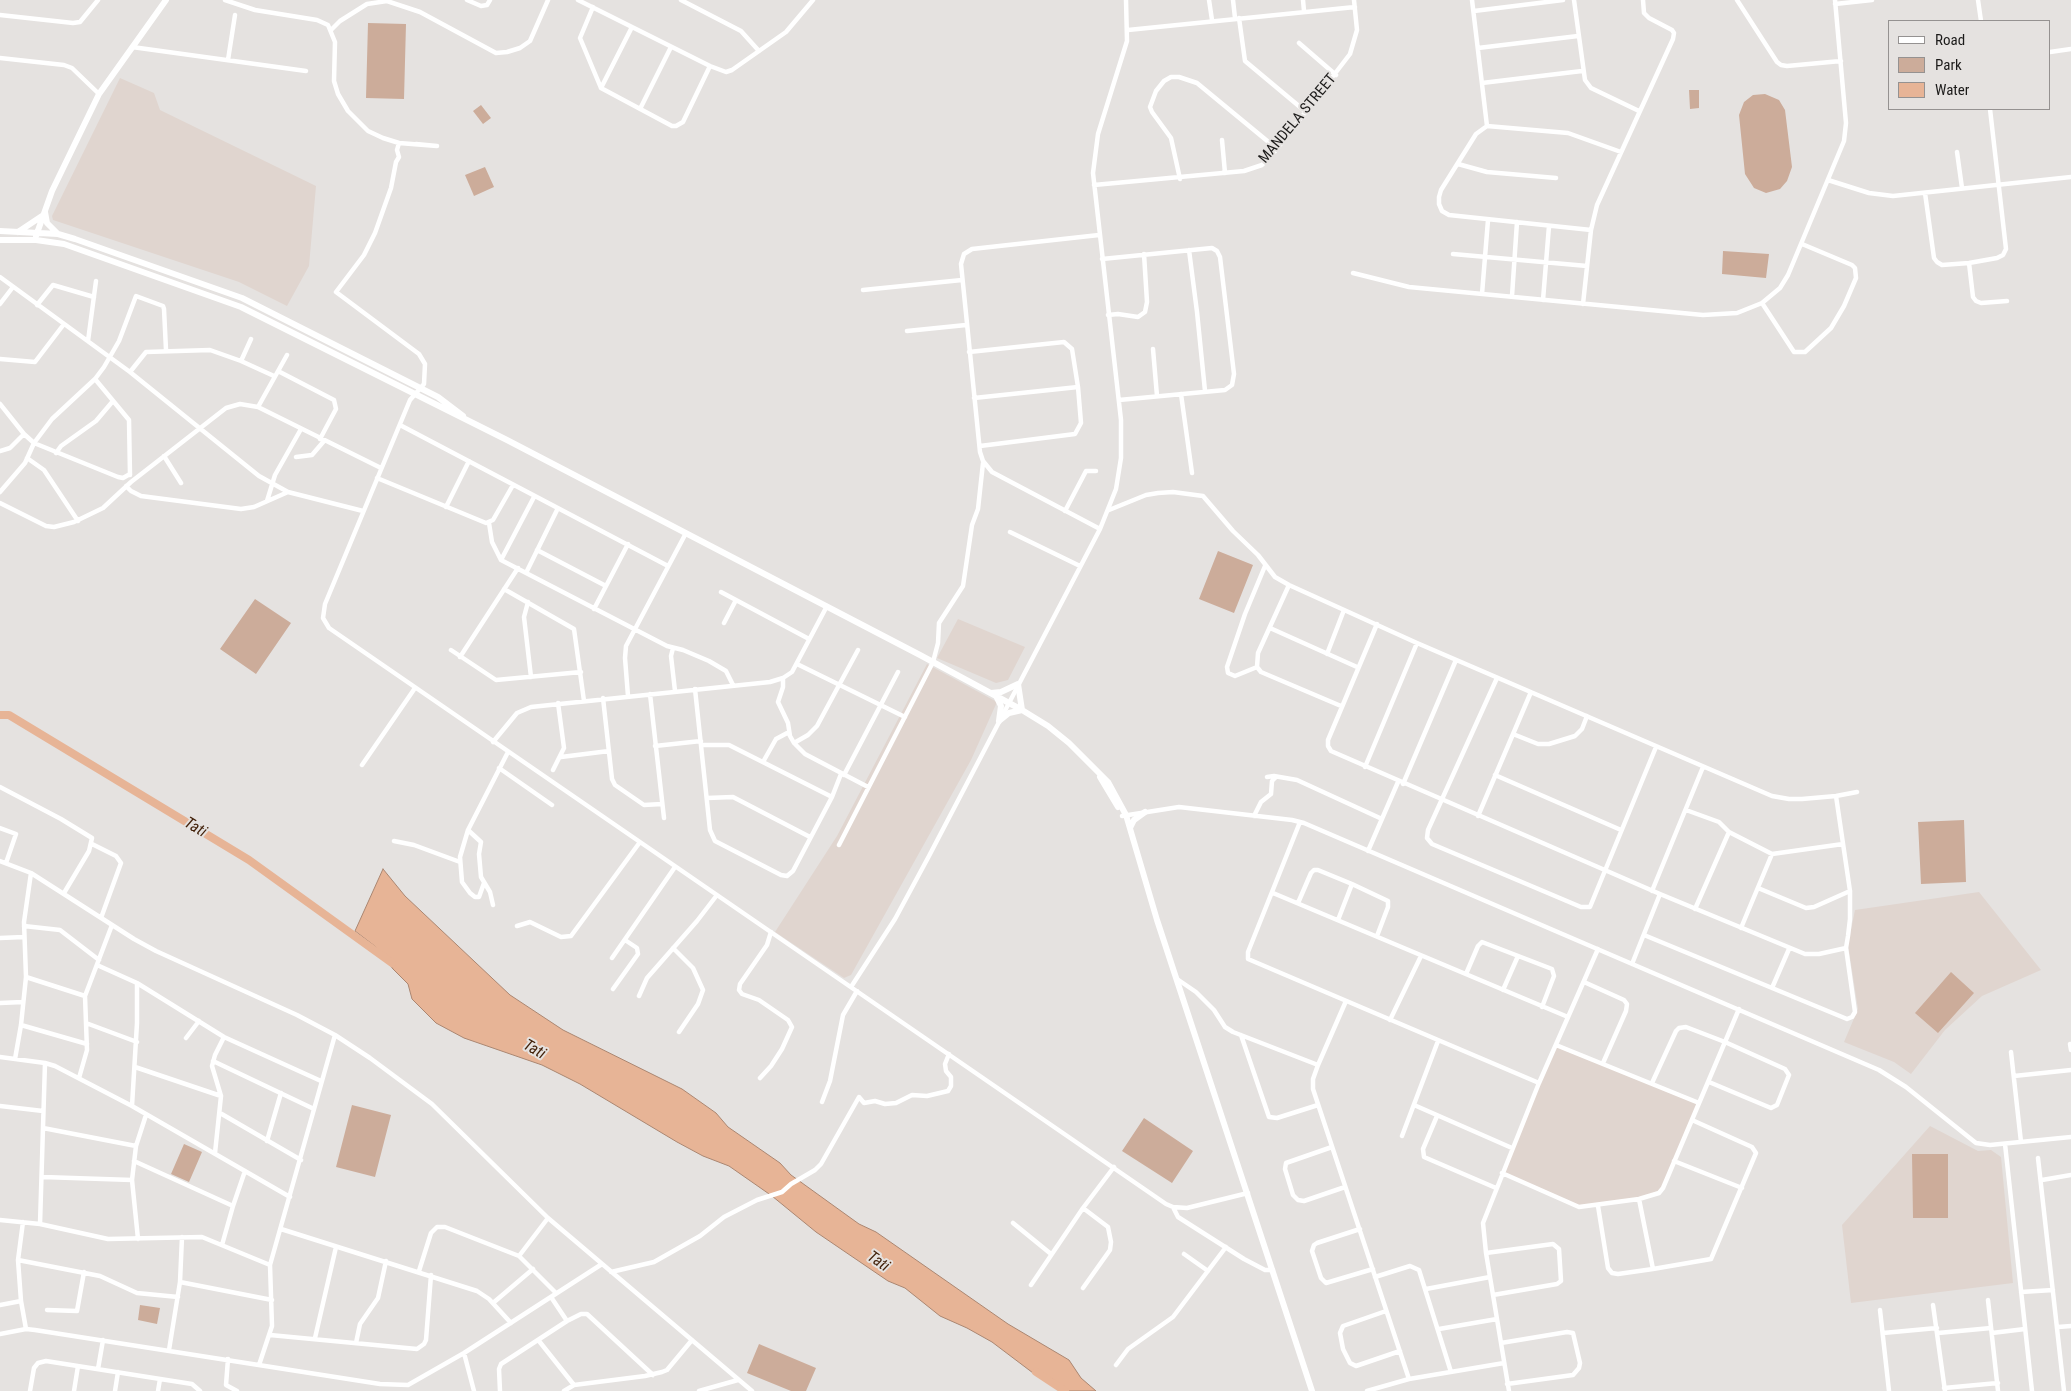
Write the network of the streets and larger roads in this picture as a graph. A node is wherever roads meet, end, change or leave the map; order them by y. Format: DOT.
graph roads {
  1 [pos="89,0"];
  2 [pos="166,0"];
  3 [pos="225,0"];
  4 [pos="468,0"];
  5 [pos="490,0"];
  6 [pos="548,0"];
  7 [pos="578,0"];
  8 [pos="681,0"];
  9 [pos="695,0"];
  10 [pos="813,0"];
  11 [pos="1126,0"];
  12 [pos="1209,0"];
  13 [pos="1233,0"];
  14 [pos="1303,0"];
  15 [pos="1354,0"];
  16 [pos="1472,0"];
  17 [pos="1512,0"];
  18 [pos="1563,0"];
  19 [pos="1574,0"];
  20 [pos="1643,0"];
  21 [pos="1737,0"];
  22 [pos="1872,0"];
  23 [pos="1978,0"];
  24 [pos="1552,1"];
  25 [pos="96,2"];
  26 [pos="1835,2"];
  27 [pos="692,6"];
  28 [pos="1512,6"];
  29 [pos="593,7"];
  30 [pos="1355,7"];
  31 [pos="1474,10"];
  32 [pos="1304,11"];
  33 [pos="0,15"];
  34 [pos="234,15"];
  35 [pos="1237,18"];
  36 [pos="1212,20"];
  37 [pos="1980,20"];
  38 [pos="632,28"];
  39 [pos="332,30"];
  40 [pos="1128,30"];
  41 [pos="1578,36"];
  42 [pos="1299,43"];
  43 [pos="132,47"];
  44 [pos="671,47"];
  45 [pos="1478,48"];
  46 [pos="2071,49"];
  47 [pos="759,51"];
  48 [pos="2051,52"];
  49 [pos="0,58"];
  50 [pos="228,60"];
  51 [pos="1841,61"];
  52 [pos="710,66"];
  53 [pos="306,70"];
  54 [pos="1582,71"];
  55 [pos="1336,75"];
  56 [pos="1482,83"];
  57 [pos="601,88"];
  58 [pos="99,94"];
  59 [pos="640,110"];
  60 [pos="1990,110"];
  61 [pos="1639,111"];
  62 [pos="1306,112"];
  63 [pos="1487,126"];
  64 [pos="1222,140"];
  65 [pos="399,143"];
  66 [pos="416,144"];
  67 [pos="1277,148"];
  68 [pos="1621,152"];
  69 [pos="1957,152"];
  70 [pos="1458,164"];
  71 [pos="1225,173"];
  72 [pos="2071,177"];
  73 [pos="1180,178"];
  74 [pos="1556,178"];
  75 [pos="1828,180"];
  76 [pos="1998,185"];
  77 [pos="1094,186"];
  78 [pos="1962,188"];
  79 [pos="1925,193"];
  80 [pos="45,208"];
  81 [pos="42,216"];
  82 [pos="1488,220"];
  83 [pos="1517,222"];
  84 [pos="1550,226"];
  85 [pos="1591,230"];
  86 [pos="0,231"];
  87 [pos="17,232"];
  88 [pos="58,234"];
  89 [pos="1100,235"];
  90 [pos="36,236"];
  91 [pos="0,240"];
  92 [pos="1802,244"];
  93 [pos="1189,250"];
  94 [pos="1144,254"];
  95 [pos="1453,254"];
  96 [pos="1485,258"];
  97 [pos="1102,259"];
  98 [pos="1514,260"];
  99 [pos="1546,263"];
  100 [pos="1970,263"];
  101 [pos="1586,266"];
  102 [pos="1353,273"];
  103 [pos="0,277"];
  104 [pos="96,280"];
  105 [pos="962,280"];
  106 [pos="13,287"];
  107 [pos="863,290"];
  108 [pos="1482,294"];
  109 [pos="1512,296"];
  110 [pos="94,297"];
  111 [pos="1543,300"];
  112 [pos="2007,301"];
  113 [pos="0,304"];
  114 [pos="1584,304"];
  115 [pos="1762,304"];
  116 [pos="37,305"];
  117 [pos="1108,315"];
  118 [pos="64,324"];
  119 [pos="966,325"];
  120 [pos="907,331"];
  121 [pos="251,339"];
  122 [pos="88,341"];
  123 [pos="1153,349"];
  124 [pos="166,350"];
  125 [pos="969,352"];
  126 [pos="287,355"];
  127 [pos="109,357"];
  128 [pos="0,360"];
  129 [pos="241,360"];
  130 [pos="278,371"];
  131 [pos="130,372"];
  132 [pos="274,376"];
  133 [pos="96,379"];
  134 [pos="1078,387"];
  135 [pos="419,391"];
  136 [pos="1205,391"];
  137 [pos="1181,394"];
  138 [pos="1157,396"];
  139 [pos="974,398"];
  140 [pos="1119,400"];
  141 [pos="113,402"];
  142 [pos="0,404"];
  143 [pos="258,408"];
  144 [pos="2,410"];
  145 [pos="400,425"];
  146 [pos="200,428"];
  147 [pos="301,429"];
  148 [pos="24,434"];
  149 [pos="322,440"];
  150 [pos="34,443"];
  151 [pos="980,446"];
  152 [pos="0,451"];
  153 [pos="56,453"];
  154 [pos="164,456"];
  155 [pos="296,457"];
  156 [pos="27,458"];
  157 [pos="469,461"];
  158 [pos="983,462"];
  159 [pos="381,468"];
  160 [pos="1096,471"];
  161 [pos="1192,473"];
  162 [pos="130,474"];
  163 [pos="377,478"];
  164 [pos="131,482"];
  165 [pos="181,483"];
  166 [pos="272,484"];
  167 [pos="513,485"];
  168 [pos="126,486"];
  169 [pos="0,492"];
  170 [pos="288,492"];
  171 [pos="534,497"];
  172 [pos="267,501"];
  173 [pos="0,502"];
  174 [pos="446,507"];
  175 [pos="558,508"];
  176 [pos="1109,510"];
  177 [pos="363,511"];
  178 [pos="1065,511"];
  179 [pos="78,521"];
  180 [pos="489,523"];
  181 [pos="1100,529"];
  182 [pos="1010,532"];
  183 [pos="686,533"];
  184 [pos="628,544"];
  185 [pos="537,550"];
  186 [pos="501,560"];
  187 [pos="668,566"];
  188 [pos="1080,566"];
  189 [pos="1266,566"];
  190 [pos="518,568"];
  191 [pos="526,573"];
  192 [pos="1289,585"];
  193 [pos="606,586"];
  194 [pos="504,589"];
  195 [pos="721,592"];
  196 [pos="736,600"];
  197 [pos="528,602"];
  198 [pos="827,606"];
  199 [pos="594,608"];
  200 [pos="1344,610"];
  201 [pos="724,623"];
  202 [pos="1377,624"];
  203 [pos="1270,628"];
  204 [pos="634,630"];
  205 [pos="809,639"];
  206 [pos="1417,643"];
  207 [pos="673,648"];
  208 [pos="451,650"];
  209 [pos="858,650"];
  210 [pos="1327,654"];
  211 [pos="460,657"];
  212 [pos="1456,660"];
  213 [pos="933,662"];
  214 [pos="796,664"];
  215 [pos="1257,667"];
  216 [pos="1358,667"];
  217 [pos="581,672"];
  218 [pos="898,672"];
  219 [pos="531,677"];
  220 [pos="783,678"];
  221 [pos="1497,678"];
  222 [pos="839,684"];
  223 [pos="1018,684"];
  224 [pos="733,685"];
  225 [pos="415,688"];
  226 [pos="695,689"];
  227 [pos="675,691"];
  228 [pos="1531,692"];
  229 [pos="650,694"];
  230 [pos="993,694"];
  231 [pos="628,696"];
  232 [pos="603,698"];
  233 [pos="584,701"];
  234 [pos="1008,702"];
  235 [pos="558,704"];
  236 [pos="880,705"];
  237 [pos="1341,706"];
  238 [pos="1022,710"];
  239 [pos="1587,716"];
  240 [pos="905,717"];
  241 [pos="999,721"];
  242 [pos="789,732"];
  243 [pos="1513,734"];
  244 [pos="493,742"];
  245 [pos="701,743"];
  246 [pos="794,743"];
  247 [pos="655,746"];
  248 [pos="1656,747"];
  249 [pos="609,751"];
  250 [pos="508,752"];
  251 [pos="561,757"];
  252 [pos="763,762"];
  253 [pos="362,766"];
  254 [pos="1365,767"];
  255 [pos="1703,767"];
  256 [pos="499,768"];
  257 [pos="554,770"];
  258 [pos="843,774"];
  259 [pos="1495,776"];
  260 [pos="1278,777"];
  261 [pos="1267,778"];
  262 [pos="1398,782"];
  263 [pos="1403,784"];
  264 [pos="0,787"];
  265 [pos="868,787"];
  266 [pos="1857,792"];
  267 [pos="1836,796"];
  268 [pos="832,797"];
  269 [pos="707,798"];
  270 [pos="1442,801"];
  271 [pos="662,804"];
  272 [pos="552,805"];
  273 [pos="1686,810"];
  274 [pos="1145,812"];
  275 [pos="1124,816"];
  276 [pos="1254,816"];
  277 [pos="1478,816"];
  278 [pos="664,818"];
  279 [pos="1382,819"];
  280 [pos="1300,822"];
  281 [pos="0,828"];
  282 [pos="1130,828"];
  283 [pos="468,830"];
  284 [pos="1621,830"];
  285 [pos="1729,832"];
  286 [pos="810,838"];
  287 [pos="394,841"];
  288 [pos="640,842"];
  289 [pos="92,844"];
  290 [pos="1843,844"];
  291 [pos="838,845"];
  292 [pos="1368,851"];
  293 [pos="1772,854"];
  294 [pos="0,861"];
  295 [pos="460,862"];
  296 [pos="6,863"];
  297 [pos="675,866"];
  298 [pos="1142,870"];
  299 [pos="1606,870"];
  300 [pos="31,873"];
  301 [pos="484,883"];
  302 [pos="1352,884"];
  303 [pos="1758,888"];
  304 [pos="1652,891"];
  305 [pos="1850,891"];
  306 [pos="64,893"];
  307 [pos="1273,893"];
  308 [pos="1660,894"];
  309 [pos="717,895"];
  310 [pos="1298,903"];
  311 [pos="493,905"];
  312 [pos="1695,909"];
  313 [pos="101,918"];
  314 [pos="1338,920"];
  315 [pos="112,925"];
  316 [pos="24,926"];
  317 [pos="517,926"];
  318 [pos="1741,928"];
  319 [pos="771,932"];
  320 [pos="1644,935"];
  321 [pos="1377,936"];
  322 [pos="24,937"];
  323 [pos="0,938"];
  324 [pos="625,940"];
  325 [pos="673,948"];
  326 [pos="1846,948"];
  327 [pos="1598,949"];
  328 [pos="1789,949"];
  329 [pos="1421,956"];
  330 [pos="1518,956"];
  331 [pos="612,958"];
  332 [pos="98,962"];
  333 [pos="1632,964"];
  334 [pos="1466,974"];
  335 [pos="26,977"];
  336 [pos="1177,979"];
  337 [pos="1584,982"];
  338 [pos="138,983"];
  339 [pos="851,987"];
  340 [pos="1772,988"];
  341 [pos="613,989"];
  342 [pos="1503,990"];
  343 [pos="857,991"];
  344 [pos="85,996"];
  345 [pos="639,996"];
  346 [pos="1346,1001"];
  347 [pos="23,1002"];
  348 [pos="0,1003"];
  349 [pos="1542,1006"];
  350 [pos="1739,1009"];
  351 [pos="1568,1018"];
  352 [pos="1390,1020"];
  353 [pos="198,1021"];
  354 [pos="86,1023"];
  355 [pos="22,1025"];
  356 [pos="679,1032"];
  357 [pos="335,1034"];
  358 [pos="1241,1035"];
  359 [pos="224,1037"];
  360 [pos="186,1038"];
  361 [pos="1438,1040"];
  362 [pos="136,1042"];
  363 [pos="1726,1042"];
  364 [pos="87,1044"];
  365 [pos="1556,1044"];
  366 [pos="2011,1052"];
  367 [pos="949,1054"];
  368 [pos="0,1057"];
  369 [pos="15,1059"];
  370 [pos="213,1061"];
  371 [pos="45,1063"];
  372 [pos="1603,1063"];
  373 [pos="1318,1065"];
  374 [pos="135,1066"];
  375 [pos="2071,1070"];
  376 [pos="2014,1076"];
  377 [pos="79,1078"];
  378 [pos="760,1078"];
  379 [pos="321,1081"];
  380 [pos="1709,1082"];
  381 [pos="1540,1083"];
  382 [pos="1652,1083"];
  383 [pos="281,1093"];
  384 [pos="221,1096"];
  385 [pos="822,1102"];
  386 [pos="1699,1104"];
  387 [pos="1318,1105"];
  388 [pos="1414,1105"];
  389 [pos="0,1106"];
  390 [pos="132,1106"];
  391 [pos="314,1109"];
  392 [pos="44,1111"];
  393 [pos="220,1113"];
  394 [pos="146,1115"];
  395 [pos="1437,1116"];
  396 [pos="1692,1120"];
  397 [pos="43,1128"];
  398 [pos="1402,1136"];
  399 [pos="2071,1137"];
  400 [pos="267,1141"];
  401 [pos="2021,1142"];
  402 [pos="2005,1144"];
  403 [pos="136,1146"];
  404 [pos="1332,1147"];
  405 [pos="1512,1148"];
  406 [pos="216,1153"];
  407 [pos="2038,1158"];
  408 [pos="134,1160"];
  409 [pos="300,1160"];
  410 [pos="1674,1161"];
  411 [pos="1114,1167"];
  412 [pos="246,1171"];
  413 [pos="1502,1173"];
  414 [pos="2071,1175"];
  415 [pos="43,1177"];
  416 [pos="132,1180"];
  417 [pos="2042,1180"];
  418 [pos="1345,1187"];
  419 [pos="1496,1188"];
  420 [pos="1742,1188"];
  421 [pos="1248,1193"];
  422 [pos="290,1197"];
  423 [pos="1639,1199"];
  424 [pos="233,1206"];
  425 [pos="1598,1206"];
  426 [pos="1173,1207"];
  427 [pos="1083,1208"];
  428 [pos="548,1218"];
  429 [pos="0,1220"];
  430 [pos="23,1222"];
  431 [pos="1013,1223"];
  432 [pos="40,1224"];
  433 [pos="281,1229"];
  434 [pos="1360,1229"];
  435 [pos="182,1237"];
  436 [pos="138,1239"];
  437 [pos="222,1245"];
  438 [pos="336,1246"];
  439 [pos="1226,1247"];
  440 [pos="1486,1253"];
  441 [pos="1051,1254"];
  442 [pos="1184,1254"];
  443 [pos="519,1256"];
  444 [pos="18,1260"];
  445 [pos="386,1261"];
  446 [pos="602,1264"];
  447 [pos="270,1266"];
  448 [pos="1373,1269"];
  449 [pos="1653,1269"];
  450 [pos="533,1270"];
  451 [pos="1273,1270"];
  452 [pos="419,1271"];
  453 [pos="1208,1271"];
  454 [pos="84,1272"];
  455 [pos="611,1272"];
  456 [pos="432,1276"];
  457 [pos="1376,1277"];
  458 [pos="1490,1277"];
  459 [pos="180,1282"];
  460 [pos="1031,1284"];
  461 [pos="1084,1288"];
  462 [pos="1426,1289"];
  463 [pos="2053,1290"];
  464 [pos="2021,1292"];
  465 [pos="556,1293"];
  466 [pos="1493,1295"];
  467 [pos="178,1297"];
  468 [pos="551,1297"];
  469 [pos="272,1300"];
  470 [pos="1988,1300"];
  471 [pos="21,1301"];
  472 [pos="493,1303"];
  473 [pos="0,1305"];
  474 [pos="1933,1306"];
  475 [pos="47,1310"];
  476 [pos="1880,1310"];
  477 [pos="1386,1311"];
  478 [pos="1497,1319"];
  479 [pos="567,1321"];
  480 [pos="511,1323"];
  481 [pos="2071,1326"];
  482 [pos="2058,1327"];
  483 [pos="26,1329"];
  484 [pos="1438,1329"];
  485 [pos="2025,1329"];
  486 [pos="1991,1330"];
  487 [pos="1938,1331"];
  488 [pos="1884,1333"];
  489 [pos="0,1334"];
  490 [pos="270,1335"];
  491 [pos="315,1338"];
  492 [pos="102,1340"];
  493 [pos="692,1340"];
  494 [pos="539,1341"];
  495 [pos="356,1343"];
  496 [pos="1501,1343"];
  497 [pos="169,1350"];
  498 [pos="1400,1351"];
  499 [pos="464,1353"];
  500 [pos="228,1359"];
  501 [pos="1504,1363"];
  502 [pos="259,1364"];
  503 [pos="1116,1365"];
  504 [pos="78,1366"];
  505 [pos="98,1369"];
  506 [pos="118,1372"];
  507 [pos="1451,1372"];
  508 [pos="653,1375"];
  509 [pos="160,1379"];
  510 [pos="1409,1379"];
  511 [pos="738,1380"];
  512 [pos="1998,1383"];
  513 [pos="380,1384"];
  514 [pos="574,1384"];
  515 [pos="1508,1384"];
  516 [pos="1944,1390"];
  517 [pos="30,1391"];
  518 [pos="74,1391"];
  519 [pos="115,1391"];
  520 [pos="158,1391"];
  521 [pos="200,1391"];
  522 [pos="237,1391"];
  523 [pos="380,1391"];
  524 [pos="474,1391"];
  525 [pos="500,1391"];
  526 [pos="564,1391"];
  527 [pos="699,1391"];
  528 [pos="752,1391"];
  529 [pos="1312,1391"];
  530 [pos="1367,1391"];
  531 [pos="1508,1391"];
  532 [pos="1889,1391"];
  533 [pos="1998,1391"];
  534 [pos="2032,1391"];
  535 [pos="2064,1391"];
  1 -- 25 [label="street"];
  2 -- 43 [label="street"];
  3 -- 39 [label="street"];
  4 -- 5 [label="street"];
  6 -- 39 [label="street"];
  7 -- 29 [label="street"];
  8 -- 27 [label="street"];
  9 -- 27 [label="street"];
  10 -- 47 [label="street"];
  11 -- 40 [label="street"];
  12 -- 36 [label="street"];
  13 -- 35 [label="street"];
  14 -- 32 [label="street"];
  15 -- 30 [label="street, MANDELA STREET"];
  16 -- 31 [label="street"];
  17 -- 28 [label="street"];
  18 -- 24 [label="street"];
  19 -- 41 [label="street"];
  20 -- 61 [label="street"];
  21 -- 51 [label="street"];
  22 -- 26 [label="street"];
  23 -- 37 [label="street"];
  24 -- 28 [label="street"];
  25 -- 33 [label="street"];
  26 -- 51 [label="street"];
  27 -- 47 [label="street"];
  28 -- 31 [label="street"];
  29 -- 38 [label="street"];
  29 -- 57 [label="street"];
  30 -- 32 [label="street"];
  30 -- 55 [label="street, MANDELA STREET"];
  31 -- 45 [label="street"];
  32 -- 35 [label="street"];
  34 -- 50 [label="street"];
  35 -- 36 [label="street"];
  35 -- 62 [label="street"];
  36 -- 40 [label="street"];
  38 -- 44 [label="street"];
  38 -- 57 [label="street"];
  39 -- 65 [label="street"];
  40 -- 77 [label="street"];
  41 -- 45 [label="street"];
  41 -- 54 [label="street"];
  42 -- 55 [label="street"];
  43 -- 50 [label="street"];
  43 -- 58 [label="street"];
  44 -- 52 [label="street"];
  44 -- 59 [label="street"];
  45 -- 56 [label="street"];
  46 -- 48 [label="street"];
  47 -- 52 [label="street"];
  49 -- 58 [label="street"];
  50 -- 53 [label="street"];
  51 -- 75 [label="street"];
  52 -- 59 [label="street"];
  54 -- 56 [label="street"];
  54 -- 61 [label="street"];
  55 -- 62 [label="street, MANDELA STREET"];
  56 -- 63 [label="street"];
  57 -- 59 [label="street"];
  58 -- 80 [label="street"];
  60 -- 76 [label="street"];
  61 -- 68 [label="street"];
  62 -- 67 [label="street, MANDELA STREET"];
  63 -- 68 [label="street"];
  63 -- 70 [label="street"];
  64 -- 71 [label="street"];
  65 -- 66 [label="street"];
  65 -- 135 [label="street"];
  67 -- 71 [label="street, MANDELA STREET"];
  67 -- 73 [label="street"];
  68 -- 85 [label="street"];
  69 -- 78 [label="street"];
  70 -- 74 [label="street"];
  70 -- 82 [label="street"];
  71 -- 73 [label="street, MANDELA STREET"];
  72 -- 76 [label="street"];
  73 -- 77 [label="street, MANDELA STREET"];
  75 -- 79 [label="street"];
  75 -- 92 [label="street"];
  76 -- 78 [label="street"];
  76 -- 100 [label="street"];
  77 -- 89 [label="street"];
  78 -- 79 [label="street"];
  79 -- 100 [label="street"];
  80 -- 81 [label="street"];
  80 -- 88 [label="street"];
  81 -- 87 [label="street"];
  81 -- 90 [label="street"];
  82 -- 83 [label="street"];
  82 -- 96 [label="street"];
  83 -- 84 [label="street"];
  83 -- 98 [label="street"];
  84 -- 85 [label="street"];
  84 -- 99 [label="street"];
  85 -- 101 [label="street"];
  86 -- 87 [label="street"];
  87 -- 90 [label="street"];
  88 -- 90 [label="street"];
  88 -- 135 [label="street"];
  89 -- 97 [label="street"];
  89 -- 105 [label="street"];
  90 -- 91 [label="street"];
  90 -- 135 [label="street"];
  92 -- 115 [label="street"];
  92 -- 115 [label="street"];
  93 -- 94 [label="street"];
  93 -- 136 [label="street"];
  93 -- 136 [label="street"];
  94 -- 97 [label="street"];
  94 -- 117 [label="street"];
  95 -- 96 [label="street"];
  96 -- 98 [label="street"];
  96 -- 108 [label="street"];
  97 -- 117 [label="street"];
  98 -- 99 [label="street"];
  98 -- 109 [label="street"];
  99 -- 101 [label="street"];
  99 -- 111 [label="street"];
  100 -- 112 [label="street"];
  101 -- 114 [label="street"];
  102 -- 108 [label="street"];
  103 -- 106 [label="street"];
  104 -- 110 [label="street"];
  105 -- 107 [label="street"];
  105 -- 119 [label="street"];
  106 -- 113 [label="street"];
  106 -- 116 [label="street"];
  108 -- 109 [label="street"];
  109 -- 111 [label="street"];
  110 -- 116 [label="street"];
  110 -- 122 [label="street"];
  111 -- 114 [label="street"];
  114 -- 115 [label="street"];
  116 -- 118 [label="street"];
  117 -- 140 [label="street"];
  118 -- 122 [label="street"];
  118 -- 128 [label="street"];
  119 -- 120 [label="street"];
  119 -- 125 [label="street"];
  121 -- 129 [label="street"];
  122 -- 127 [label="street"];
  123 -- 138 [label="street"];
  124 -- 127 [label="street"];
  124 -- 129 [label="street"];
  124 -- 131 [label="street"];
  125 -- 134 [label="street"];
  125 -- 139 [label="street"];
  126 -- 130 [label="street"];
  127 -- 131 [label="street"];
  127 -- 133 [label="street"];
  129 -- 132 [label="street"];
  130 -- 132 [label="street"];
  130 -- 149 [label="street"];
  131 -- 146 [label="street"];
  132 -- 143 [label="street"];
  133 -- 141 [label="street"];
  133 -- 150 [label="street"];
  134 -- 139 [label="street"];
  134 -- 151 [label="street"];
  135 -- 145 [label="street"];
  135 -- 183 [label="street"];
  136 -- 137 [label="street"];
  137 -- 138 [label="street"];
  137 -- 161 [label="street"];
  138 -- 140 [label="street"];
  139 -- 151 [label="street"];
  140 -- 176 [label="street"];
  141 -- 153 [label="street"];
  141 -- 162 [label="street"];
  142 -- 144 [label="street"];
  143 -- 146 [label="street"];
  143 -- 147 [label="street"];
  144 -- 148 [label="street"];
  145 -- 157 [label="street"];
  145 -- 159 [label="street"];
  146 -- 154 [label="street"];
  146 -- 166 [label="street"];
  147 -- 149 [label="street"];
  147 -- 166 [label="street"];
  148 -- 150 [label="street"];
  148 -- 152 [label="street"];
  149 -- 155 [label="street"];
  149 -- 159 [label="street"];
  150 -- 153 [label="street"];
  150 -- 156 [label="street"];
  151 -- 158 [label="street"];
  153 -- 162 [label="street"];
  154 -- 164 [label="street"];
  154 -- 165 [label="street"];
  156 -- 169 [label="street"];
  156 -- 179 [label="street"];
  157 -- 167 [label="street"];
  157 -- 174 [label="street"];
  158 -- 178 [label="street"];
  158 -- 213 [label="street"];
  159 -- 163 [label="street"];
  160 -- 178 [label="street"];
  162 -- 164 [label="street"];
  163 -- 174 [label="street"];
  163 -- 177 [label="street"];
  164 -- 168 [label="street"];
  166 -- 170 [label="street"];
  166 -- 172 [label="street"];
  167 -- 171 [label="street"];
  167 -- 180 [label="street"];
  168 -- 172 [label="street"];
  168 -- 179 [label="street"];
  170 -- 172 [label="street"];
  170 -- 177 [label="street"];
  171 -- 175 [label="street"];
  171 -- 186 [label="street"];
  173 -- 179 [label="street"];
  174 -- 180 [label="street"];
  175 -- 184 [label="street"];
  175 -- 185 [label="street"];
  176 -- 181 [label="street"];
  176 -- 189 [label="street"];
  177 -- 225 [label="street"];
  178 -- 181 [label="street"];
  180 -- 186 [label="street"];
  181 -- 188 [label="street"];
  182 -- 188 [label="street"];
  183 -- 187 [label="street"];
  183 -- 198 [label="street"];
  184 -- 187 [label="street"];
  184 -- 193 [label="street"];
  185 -- 191 [label="street"];
  185 -- 193 [label="street"];
  186 -- 190 [label="street"];
  187 -- 204 [label="street"];
  188 -- 223 [label="street"];
  189 -- 192 [label="street"];
  189 -- 215 [label="street"];
  190 -- 191 [label="street"];
  190 -- 194 [label="street"];
  191 -- 199 [label="street"];
  192 -- 200 [label="street"];
  192 -- 203 [label="street"];
  193 -- 199 [label="street"];
  194 -- 197 [label="street"];
  194 -- 211 [label="street"];
  195 -- 196 [label="street"];
  196 -- 201 [label="street"];
  196 -- 205 [label="street"];
  197 -- 217 [label="street"];
  197 -- 219 [label="street"];
  198 -- 205 [label="street"];
  198 -- 213 [label="street"];
  199 -- 204 [label="street"];
  200 -- 202 [label="street"];
  200 -- 210 [label="street"];
  202 -- 206 [label="street"];
  202 -- 216 [label="street"];
  203 -- 210 [label="street"];
  203 -- 215 [label="street"];
  204 -- 207 [label="street"];
  204 -- 231 [label="street"];
  205 -- 214 [label="street"];
  206 -- 212 [label="street"];
  206 -- 254 [label="street"];
  207 -- 224 [label="street"];
  207 -- 227 [label="street"];
  208 -- 211 [label="street"];
  209 -- 222 [label="street"];
  210 -- 216 [label="street"];
  211 -- 219 [label="street"];
  212 -- 221 [label="street"];
  212 -- 263 [label="street"];
  213 -- 230 [label="street"];
  213 -- 240 [label="street"];
  214 -- 220 [label="street"];
  214 -- 222 [label="street"];
  215 -- 237 [label="street"];
  216 -- 237 [label="street"];
  217 -- 219 [label="street"];
  217 -- 233 [label="street"];
  218 -- 236 [label="street"];
  220 -- 224 [label="street"];
  220 -- 242 [label="street"];
  221 -- 228 [label="street"];
  221 -- 270 [label="street"];
  222 -- 236 [label="street"];
  222 -- 246 [label="street"];
  223 -- 230 [label="street"];
  223 -- 234 [label="street"];
  223 -- 238 [label="street"];
  224 -- 226 [label="street"];
  225 -- 244 [label="street"];
  225 -- 253 [label="street"];
  226 -- 227 [label="street"];
  226 -- 245 [label="street"];
  227 -- 229 [label="street"];
  228 -- 239 [label="street"];
  228 -- 243 [label="street"];
  229 -- 231 [label="street"];
  229 -- 247 [label="street"];
  230 -- 234 [label="street"];
  230 -- 241 [label="street"];
  231 -- 232 [label="street"];
  232 -- 233 [label="street"];
  232 -- 249 [label="street"];
  233 -- 235 [label="street"];
  234 -- 238 [label="street"];
  234 -- 241 [label="street"];
  235 -- 244 [label="street"];
  235 -- 251 [label="street"];
  236 -- 240 [label="street"];
  236 -- 258 [label="street"];
  237 -- 254 [label="street"];
  238 -- 241 [label="street"];
  238 -- 275 [label="street"];
  239 -- 243 [label="street"];
  239 -- 248 [label="street"];
  240 -- 265 [label="street"];
  241 -- 339 [label="street"];
  242 -- 246 [label="street"];
  242 -- 252 [label="street"];
  243 -- 259 [label="street"];
  244 -- 250 [label="street"];
  245 -- 247 [label="street"];
  245 -- 252 [label="street"];
  245 -- 269 [label="street"];
  246 -- 258 [label="street"];
  247 -- 271 [label="street"];
  248 -- 255 [label="street"];
  248 -- 284 [label="street"];
  249 -- 251 [label="street"];
  249 -- 271 [label="street"];
  250 -- 256 [label="street"];
  250 -- 288 [label="street"];
  251 -- 257 [label="street"];
  252 -- 268 [label="street"];
  254 -- 262 [label="street"];
  255 -- 267 [label="street"];
  255 -- 273 [label="street"];
  256 -- 272 [label="street"];
  256 -- 283 [label="street"];
  258 -- 265 [label="street"];
  258 -- 268 [label="street"];
  259 -- 277 [label="street"];
  259 -- 284 [label="street"];
  260 -- 261 [label="street"];
  260 -- 276 [label="street"];
  260 -- 279 [label="street"];
  262 -- 263 [label="street"];
  262 -- 279 [label="street"];
  263 -- 270 [label="street"];
  264 -- 289 [label="street"];
  265 -- 291 [label="street"];
  266 -- 267 [label="street"];
  267 -- 290 [label="street"];
  268 -- 286 [label="street"];
  269 -- 286 [label="street"];
  269 -- 286 [label="street"];
  270 -- 277 [label="street"];
  270 -- 299 [label="street"];
  271 -- 278 [label="street"];
  273 -- 285 [label="street"];
  273 -- 304 [label="street"];
  274 -- 275 [label="street"];
  274 -- 276 [label="street"];
  274 -- 282 [label="street"];
  275 -- 282 [label="street"];
  275 -- 298 [label="street"];
  276 -- 280 [label="street"];
  277 -- 299 [label="street"];
  279 -- 292 [label="street"];
  280 -- 292 [label="street"];
  280 -- 307 [label="street"];
  281 -- 296 [label="street"];
  282 -- 298 [label="street"];
  283 -- 295 [label="street"];
  283 -- 301 [label="street"];
  284 -- 299 [label="street"];
  285 -- 293 [label="street"];
  285 -- 312 [label="street"];
  287 -- 295 [label="street"];
  288 -- 297 [label="street"];
  288 -- 317 [label="street"];
  289 -- 306 [label="street"];
  289 -- 313 [label="street"];
  290 -- 293 [label="street"];
  290 -- 305 [label="street"];
  292 -- 327 [label="street"];
  293 -- 303 [label="street"];
  294 -- 296 [label="street"];
  295 -- 301 [label="street"];
  296 -- 300 [label="street"];
  297 -- 309 [label="street"];
  297 -- 324 [label="street"];
  298 -- 336 [label="street"];
  299 -- 304 [label="street"];
  300 -- 306 [label="street"];
  300 -- 316 [label="street"];
  301 -- 311 [label="street"];
  302 -- 310 [label="street"];
  302 -- 314 [label="street"];
  302 -- 321 [label="street"];
  303 -- 305 [label="street"];
  303 -- 318 [label="street"];
  304 -- 308 [label="street"];
  305 -- 326 [label="street"];
  306 -- 313 [label="street"];
  307 -- 310 [label="street"];
  307 -- 346 [label="street"];
  308 -- 312 [label="street"];
  308 -- 320 [label="street"];
  309 -- 319 [label="street"];
  309 -- 325 [label="street"];
  310 -- 314 [label="street"];
  312 -- 318 [label="street"];
  313 -- 315 [label="street"];
  314 -- 321 [label="street"];
  315 -- 332 [label="street"];
  315 -- 357 [label="street"];
  316 -- 322 [label="street"];
  316 -- 332 [label="street"];
  318 -- 328 [label="street"];
  319 -- 339 [label="street"];
  319 -- 378 [label="street"];
  320 -- 333 [label="street"];
  320 -- 340 [label="street"];
  321 -- 329 [label="street"];
  322 -- 323 [label="street"];
  322 -- 335 [label="street"];
  324 -- 331 [label="street"];
  324 -- 341 [label="street"];
  325 -- 345 [label="street"];
  325 -- 356 [label="street"];
  326 -- 328 [label="street"];
  326 -- 340 [label="street"];
  327 -- 333 [label="street"];
  327 -- 337 [label="street"];
  328 -- 340 [label="street"];
  329 -- 334 [label="street"];
  329 -- 352 [label="street"];
  330 -- 334 [label="street"];
  330 -- 342 [label="street"];
  330 -- 349 [label="street"];
  332 -- 338 [label="street"];
  332 -- 344 [label="street"];
  333 -- 350 [label="street"];
  334 -- 342 [label="street"];
  335 -- 344 [label="street"];
  335 -- 347 [label="street"];
  336 -- 358 [label="street"];
  336 -- 421 [label="street"];
  337 -- 351 [label="street"];
  337 -- 372 [label="street"];
  338 -- 353 [label="street"];
  338 -- 362 [label="street"];
  339 -- 343 [label="street"];
  342 -- 349 [label="street"];
  343 -- 367 [label="street"];
  343 -- 385 [label="street"];
  344 -- 354 [label="street"];
  346 -- 352 [label="street"];
  346 -- 373 [label="street"];
  347 -- 348 [label="street"];
  347 -- 355 [label="street"];
  349 -- 351 [label="street"];
  350 -- 363 [label="street"];
  350 -- 402 [label="street"];
  351 -- 365 [label="street"];
  352 -- 361 [label="street"];
  353 -- 359 [label="street"];
  353 -- 360 [label="street"];
  354 -- 362 [label="street"];
  354 -- 364 [label="street"];
  355 -- 364 [label="street"];
  355 -- 369 [label="street"];
  357 -- 379 [label="street"];
  357 -- 428 [label="street"];
  358 -- 373 [label="street"];
  358 -- 387 [label="street"];
  359 -- 370 [label="street"];
  359 -- 379 [label="street"];
  361 -- 381 [label="street"];
  361 -- 388 [label="street"];
  362 -- 374 [label="street"];
  363 -- 380 [label="street"];
  363 -- 380 [label="street"];
  363 -- 382 [label="street"];
  364 -- 377 [label="street"];
  365 -- 372 [label="street"];
  365 -- 381 [label="street"];
  366 -- 376 [label="street"];
  367 -- 411 [label="street"];
  367 -- 455 [label="street"];
  368 -- 369 [label="street"];
  369 -- 371 [label="street"];
  370 -- 383 [label="street"];
  370 -- 384 [label="street"];
  371 -- 377 [label="street"];
  371 -- 392 [label="street"];
  372 -- 382 [label="street"];
  373 -- 387 [label="street"];
  374 -- 384 [label="street"];
  374 -- 390 [label="street"];
  375 -- 376 [label="street"];
  376 -- 401 [label="street"];
  377 -- 390 [label="street"];
  379 -- 391 [label="street"];
  380 -- 386 [label="street"];
  381 -- 405 [label="street"];
  382 -- 386 [label="street"];
  383 -- 391 [label="street"];
  383 -- 400 [label="street"];
  384 -- 393 [label="street"];
  386 -- 396 [label="street"];
  387 -- 404 [label="street"];
  388 -- 395 [label="street"];
  388 -- 398 [label="street"];
  389 -- 392 [label="street"];
  390 -- 394 [label="street"];
  391 -- 409 [label="street"];
  392 -- 397 [label="street"];
  393 -- 400 [label="street"];
  393 -- 406 [label="street"];
  394 -- 403 [label="street"];
  394 -- 406 [label="street"];
  395 -- 405 [label="street"];
  395 -- 419 [label="street"];
  396 -- 410 [label="street"];
  396 -- 420 [label="street"];
  397 -- 403 [label="street"];
  397 -- 415 [label="street"];
  399 -- 401 [label="street"];
  400 -- 409 [label="street"];
  401 -- 402 [label="street"];
  402 -- 464 [label="street"];
  403 -- 408 [label="street"];
  404 -- 418 [label="street"];
  404 -- 418 [label="street"];
  405 -- 413 [label="street"];
  406 -- 412 [label="street"];
  407 -- 417 [label="street"];
  408 -- 416 [label="street"];
  408 -- 424 [label="street"];
  409 -- 422 [label="street"];
  410 -- 420 [label="street"];
  410 -- 423 [label="street"];
  411 -- 426 [label="street"];
  411 -- 427 [label="street"];
  412 -- 422 [label="street"];
  412 -- 424 [label="street"];
  413 -- 419 [label="street"];
  413 -- 425 [label="street"];
  414 -- 417 [label="street"];
  415 -- 416 [label="street"];
  415 -- 432 [label="street"];
  416 -- 436 [label="street"];
  417 -- 463 [label="street"];
  418 -- 434 [label="street"];
  419 -- 440 [label="street"];
  420 -- 449 [label="street"];
  421 -- 426 [label="street"];
  421 -- 451 [label="street"];
  422 -- 433 [label="street"];
  423 -- 425 [label="street"];
  423 -- 449 [label="street"];
  424 -- 437 [label="street"];
  425 -- 449 [label="street"];
  426 -- 439 [label="street"];
  427 -- 441 [label="street"];
  427 -- 461 [label="street"];
  428 -- 443 [label="street"];
  428 -- 446 [label="street"];
  429 -- 430 [label="street"];
  430 -- 432 [label="street"];
  430 -- 444 [label="street"];
  431 -- 441 [label="street"];
  432 -- 436 [label="street"];
  433 -- 438 [label="street"];
  433 -- 447 [label="street"];
  434 -- 448 [label="street"];
  434 -- 448 [label="street"];
  435 -- 436 [label="street"];
  435 -- 437 [label="street"];
  435 -- 459 [label="street"];
  437 -- 447 [label="street"];
  438 -- 445 [label="street"];
  438 -- 491 [label="street"];
  439 -- 451 [label="street"];
  439 -- 453 [label="street"];
  440 -- 458 [label="street"];
  440 -- 466 [label="street"];
  441 -- 460 [label="street"];
  442 -- 453 [label="street"];
  443 -- 450 [label="street"];
  443 -- 452 [label="street"];
  444 -- 454 [label="street"];
  444 -- 471 [label="street"];
  445 -- 452 [label="street"];
  445 -- 495 [label="street"];
  446 -- 455 [label="street"];
  446 -- 465 [label="street"];
  447 -- 469 [label="street"];
  448 -- 457 [label="street"];
  450 -- 465 [label="street"];
  450 -- 472 [label="street"];
  451 -- 529 [label="street"];
  452 -- 456 [label="street"];
  453 -- 503 [label="street"];
  454 -- 467 [label="street"];
  454 -- 475 [label="street"];
  455 -- 493 [label="street"];
  456 -- 472 [label="street"];
  456 -- 495 [label="street"];
  457 -- 462 [label="street"];
  457 -- 477 [label="street"];
  458 -- 462 [label="street"];
  458 -- 466 [label="street"];
  459 -- 467 [label="street"];
  459 -- 469 [label="street"];
  462 -- 484 [label="street"];
  463 -- 464 [label="street"];
  463 -- 482 [label="street"];
  464 -- 485 [label="street"];
  465 -- 468 [label="street"];
  466 -- 478 [label="street"];
  467 -- 497 [label="street"];
  468 -- 479 [label="street"];
  468 -- 480 [label="street"];
  469 -- 490 [label="street"];
  470 -- 486 [label="street"];
  471 -- 473 [label="street"];
  471 -- 483 [label="street"];
  472 -- 480 [label="street"];
  474 -- 487 [label="street"];
  476 -- 488 [label="street"];
  477 -- 498 [label="street"];
  477 -- 498 [label="street"];
  478 -- 484 [label="street"];
  478 -- 496 [label="street"];
  479 -- 494 [label="street"];
  479 -- 508 [label="street"];
  480 -- 499 [label="street"];
  481 -- 482 [label="street"];
  482 -- 535 [label="street"];
  483 -- 489 [label="street"];
  483 -- 492 [label="street"];
  484 -- 507 [label="street"];
  485 -- 486 [label="street"];
  485 -- 534 [label="street"];
  486 -- 487 [label="street"];
  486 -- 512 [label="street"];
  487 -- 488 [label="street"];
  487 -- 516 [label="street"];
  488 -- 532 [label="street"];
  490 -- 491 [label="street"];
  490 -- 502 [label="street"];
  491 -- 495 [label="street"];
  492 -- 497 [label="street"];
  492 -- 505 [label="street"];
  493 -- 508 [label="street"];
  493 -- 511 [label="street"];
  494 -- 514 [label="street"];
  494 -- 525 [label="street"];
  496 -- 501 [label="street"];
  496 -- 515 [label="street"];
  497 -- 500 [label="street"];
  498 -- 510 [label="street"];
  499 -- 513 [label="street"];
  499 -- 524 [label="street"];
  500 -- 502 [label="street"];
  500 -- 522 [label="street"];
  501 -- 507 [label="street"];
  501 -- 515 [label="street"];
  502 -- 513 [label="street"];
  504 -- 505 [label="street"];
  504 -- 517 [label="street"];
  504 -- 518 [label="street"];
  505 -- 506 [label="street"];
  506 -- 509 [label="street"];
  506 -- 519 [label="street"];
  507 -- 510 [label="street"];
  508 -- 514 [label="street"];
  509 -- 520 [label="street"];
  509 -- 521 [label="street"];
  510 -- 530 [label="street"];
  511 -- 527 [label="street"];
  511 -- 528 [label="street"];
  512 -- 516 [label="street"];
  512 -- 533 [label="street"];
  513 -- 523 [label="street"];
  514 -- 526 [label="street"];
  515 -- 531 [label="street"];
}
